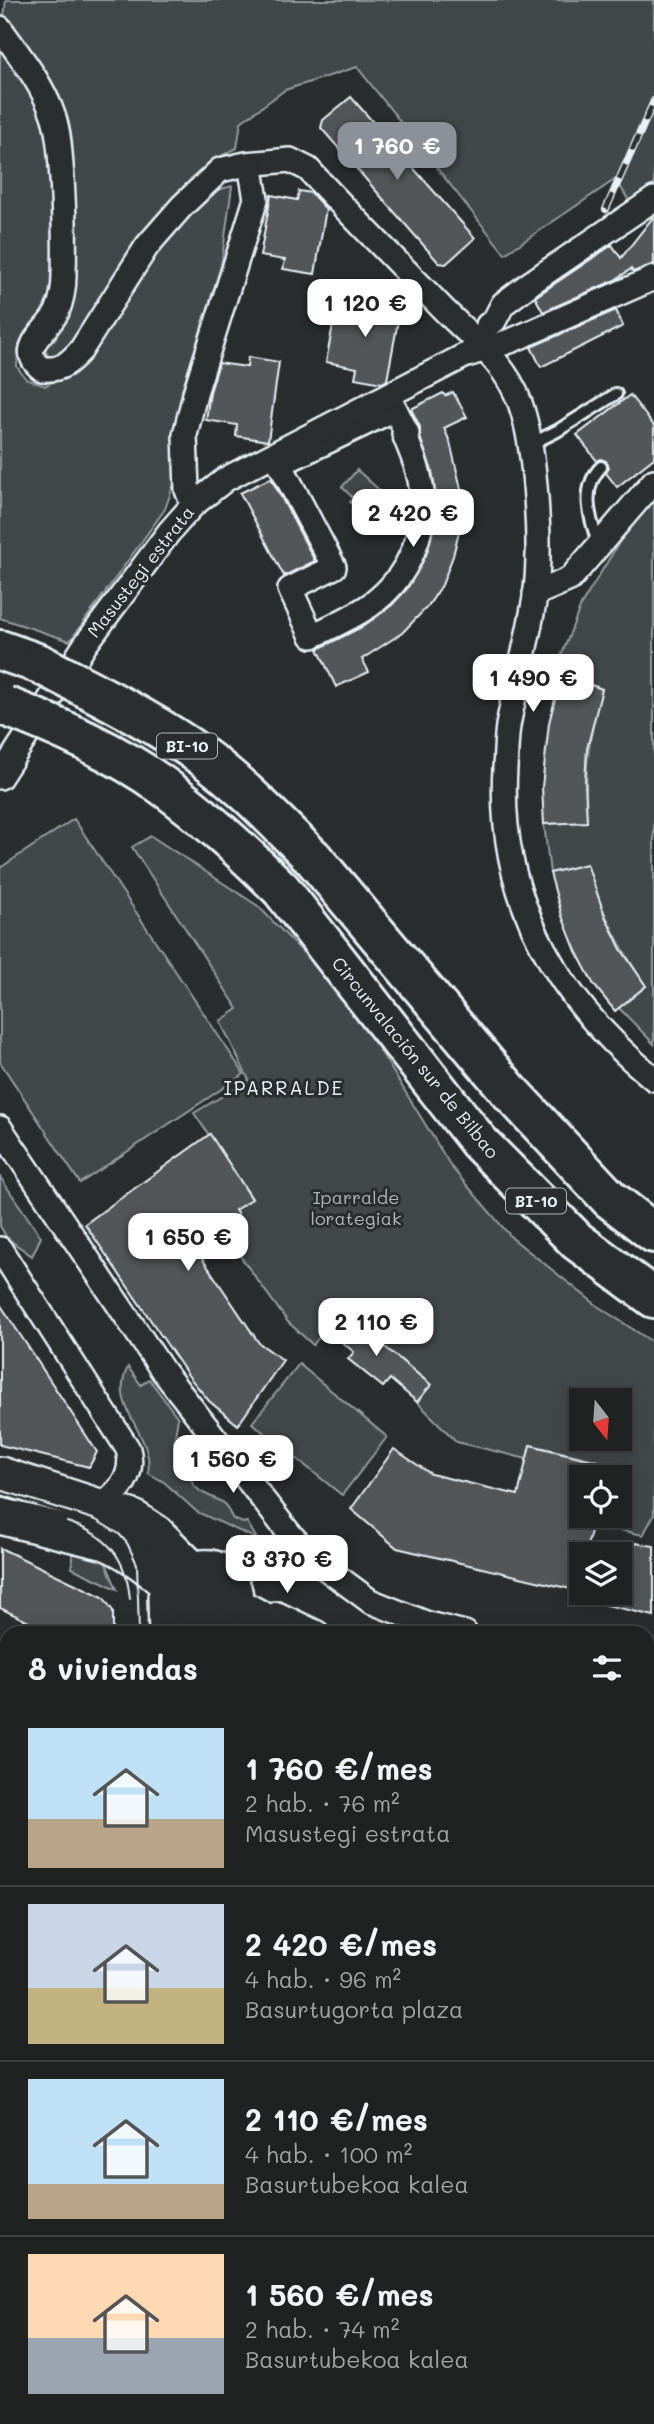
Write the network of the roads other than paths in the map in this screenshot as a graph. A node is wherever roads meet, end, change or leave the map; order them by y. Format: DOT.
graph roads {
  1 [pos="0,28"];
  2 [pos="250,164"];
  3 [pos="654,199"];
  4 [pos="654,278"];
  5 [pos="486,336"];
  6 [pos="616,394"];
  7 [pos="398,415"];
  8 [pos="529,445"];
  9 [pos="601,467"];
  10 [pos="654,481"];
  11 [pos="192,505"];
  12 [pos="599,546"];
  13 [pos="535,594"];
  14 [pos="0,650"];
  15 [pos="2,706"];
  16 [pos="0,778"];
  17 [pos="654,1079"];
  18 [pos="0,1128"];
  19 [pos="654,1233"];
  20 [pos="0,1249"];
  21 [pos="654,1298"];
  22 [pos="0,1475"];
  23 [pos="100,1506"];
  24 [pos="0,1516"];
  25 [pos="197,1597"];
  26 [pos="163,1626"];
  27 [pos="270,1626"];
  28 [pos="302,1626"];
  29 [pos="436,1626"];
  1 -- 2 [label="street"];
  2 -- 5 [label="street"];
  2 -- 11 [label="street"];
  3 -- 5 [label="street"];
  4 -- 5 [label="street, Masustegi estrata"];
  5 -- 8 [label="street"];
  5 -- 11 [label="street, Masustegi estrata"];
  6 -- 8 [label="lane"];
  7 -- 7 [label="street"];
  8 -- 13 [label="street"];
  9 -- 12 [label="lane"];
  10 -- 12 [label="street"];
  11 -- 16 [label="street, Masustegi estrata"];
  12 -- 13 [label="street"];
  13 -- 17 [label="street"];
  14 -- 19 [label="highway, BI-10, bridge"];
  15 -- 21 [label="highway, Circunvalación sur de Bilbao / BI-10, bridge"];
  18 -- 29 [label="street"];
  20 -- 23 [label="street"];
  22 -- 23 [label="main road"];
  23 -- 25 [label="main road"];
  24 -- 25 [label="main road"];
  25 -- 26 [label="street"];
  25 -- 27 [label="main road"];
  25 -- 28 [label="street"];
}
